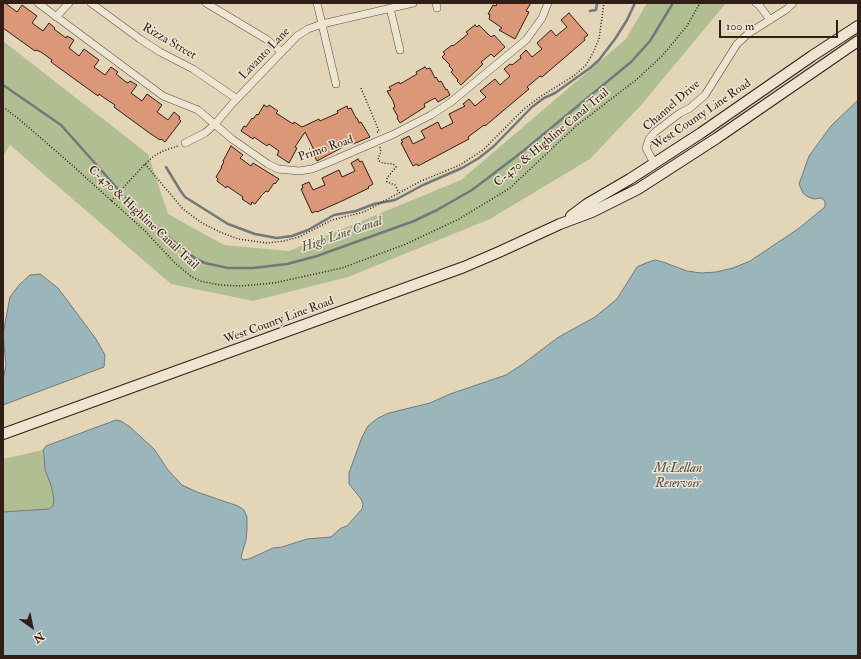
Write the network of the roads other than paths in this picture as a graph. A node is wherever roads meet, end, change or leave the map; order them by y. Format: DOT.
graph roads {
  1 [pos="38,3"];
  2 [pos="68,3"];
  3 [pos="91,3"];
  4 [pos="206,3"];
  5 [pos="317,3"];
  6 [pos="412,3"];
  7 [pos="548,3"];
  8 [pos="756,3"];
  9 [pos="793,3"];
  10 [pos="390,8"];
  11 [pos="56,17"];
  12 [pos="770,20"];
  13 [pos="322,24"];
  14 [pos="858,26"];
  15 [pos="858,41"];
  16 [pos="400,50"];
  17 [pos="282,52"];
  18 [pos="336,84"];
  19 [pos="237,99"];
  20 [pos="215,124"];
  21 [pos="185,143"];
  22 [pos="654,163"];
  23 [pos="560,224"];
  24 [pos="3,434"];
  1 -- 11 [label="street, Primo Road"];
  2 -- 11 [label="street"];
  3 -- 19 [label="street, Rizza Street"];
  4 -- 17 [label="street"];
  5 -- 13 [label="street"];
  6 -- 10 [label="street, Lavanto Lane"];
  7 -- 20 [label="street, Primo Road"];
  8 -- 12 [label="street"];
  9 -- 12 [label="street, Channel Drive"];
  10 -- 13 [label="street, Lavanto Lane"];
  10 -- 16 [label="street"];
  11 -- 20 [label="street, Primo Road"];
  12 -- 22 [label="street, Channel Drive"];
  13 -- 17 [label="street, Lavanto Lane"];
  13 -- 18 [label="street"];
  14 -- 22 [label="main road, West County Line Road"];
  15 -- 23 [label="main road, West County Line Road"];
  17 -- 19 [label="street, Lavanto Lane"];
  19 -- 20 [label="street, Lavanto Lane"];
  20 -- 21 [label="street, Lavanto Lane"];
  22 -- 23 [label="main road, West County Line Road"];
  23 -- 24 [label="main road, West County Line Road"];
}
